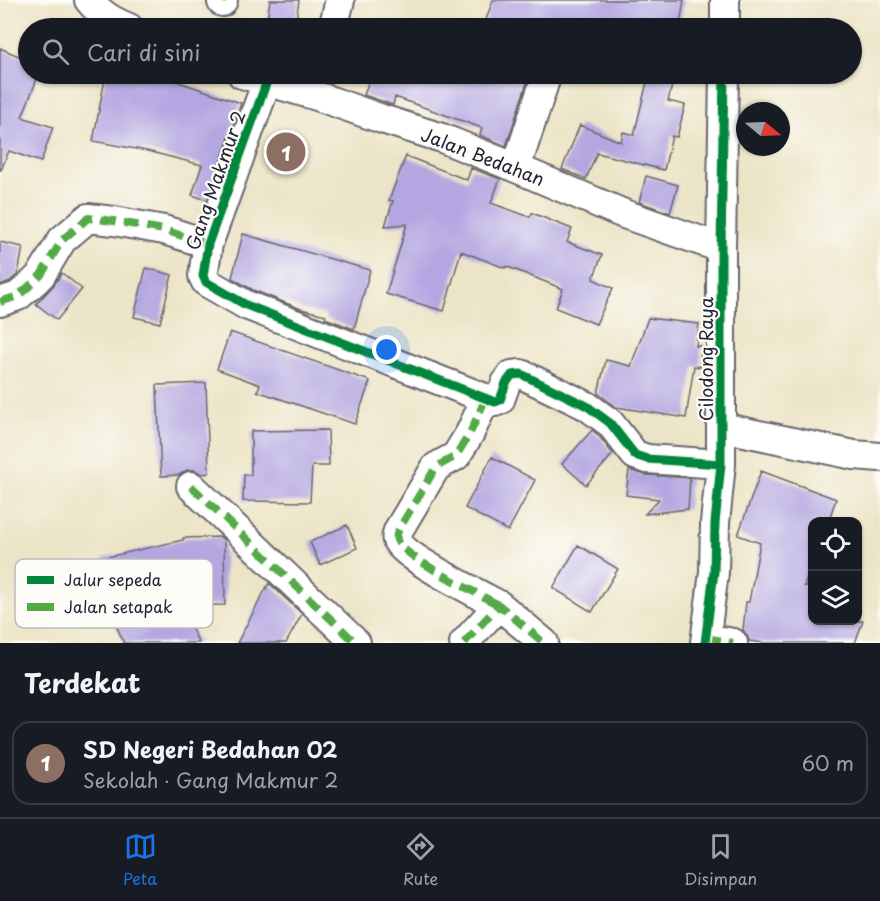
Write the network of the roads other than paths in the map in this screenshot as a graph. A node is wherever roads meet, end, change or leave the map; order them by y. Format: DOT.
graph roads {
  1 [pos="89,0"];
  2 [pos="340,0"];
  3 [pos="725,0"];
  4 [pos="107,18"];
  5 [pos="336,18"];
  6 [pos="724,18"];
  7 [pos="252,84"];
  8 [pos="544,84"];
  9 [pos="724,84"];
  10 [pos="320,85"];
  11 [pos="516,168"];
  12 [pos="208,244"];
  13 [pos="721,249"];
  14 [pos="0,302"];
  15 [pos="486,398"];
  16 [pos="721,427"];
  17 [pos="880,457"];
  18 [pos="721,464"];
  19 [pos="191,486"];
  20 [pos="499,606"];
  21 [pos="714,641"];
  22 [pos="356,643"];
  23 [pos="464,643"];
  24 [pos="544,643"];
  1 -- 4 [label="street"];
  2 -- 5 [label="street"];
  3 -- 6 [label="street"];
  7 -- 12 [label="street, Gang Makmur 2"];
  8 -- 11 [label="street"];
  9 -- 13 [label="street, Cilodong Raya"];
  10 -- 11 [label="street, Jalan Bedahan"];
  11 -- 13 [label="street, Jalan Bedahan"];
  12 -- 14 [label="street"];
  12 -- 15 [label="street, Gang Makmur 2"];
  13 -- 16 [label="street, Cilodong Raya"];
  15 -- 18 [label="street"];
  15 -- 20 [label="street"];
  16 -- 17 [label="street"];
  16 -- 18 [label="street, Cilodong Raya"];
  18 -- 21 [label="street, Cilodong Raya"];
  19 -- 22 [label="street"];
  20 -- 23 [label="street"];
  20 -- 24 [label="street"];
}
